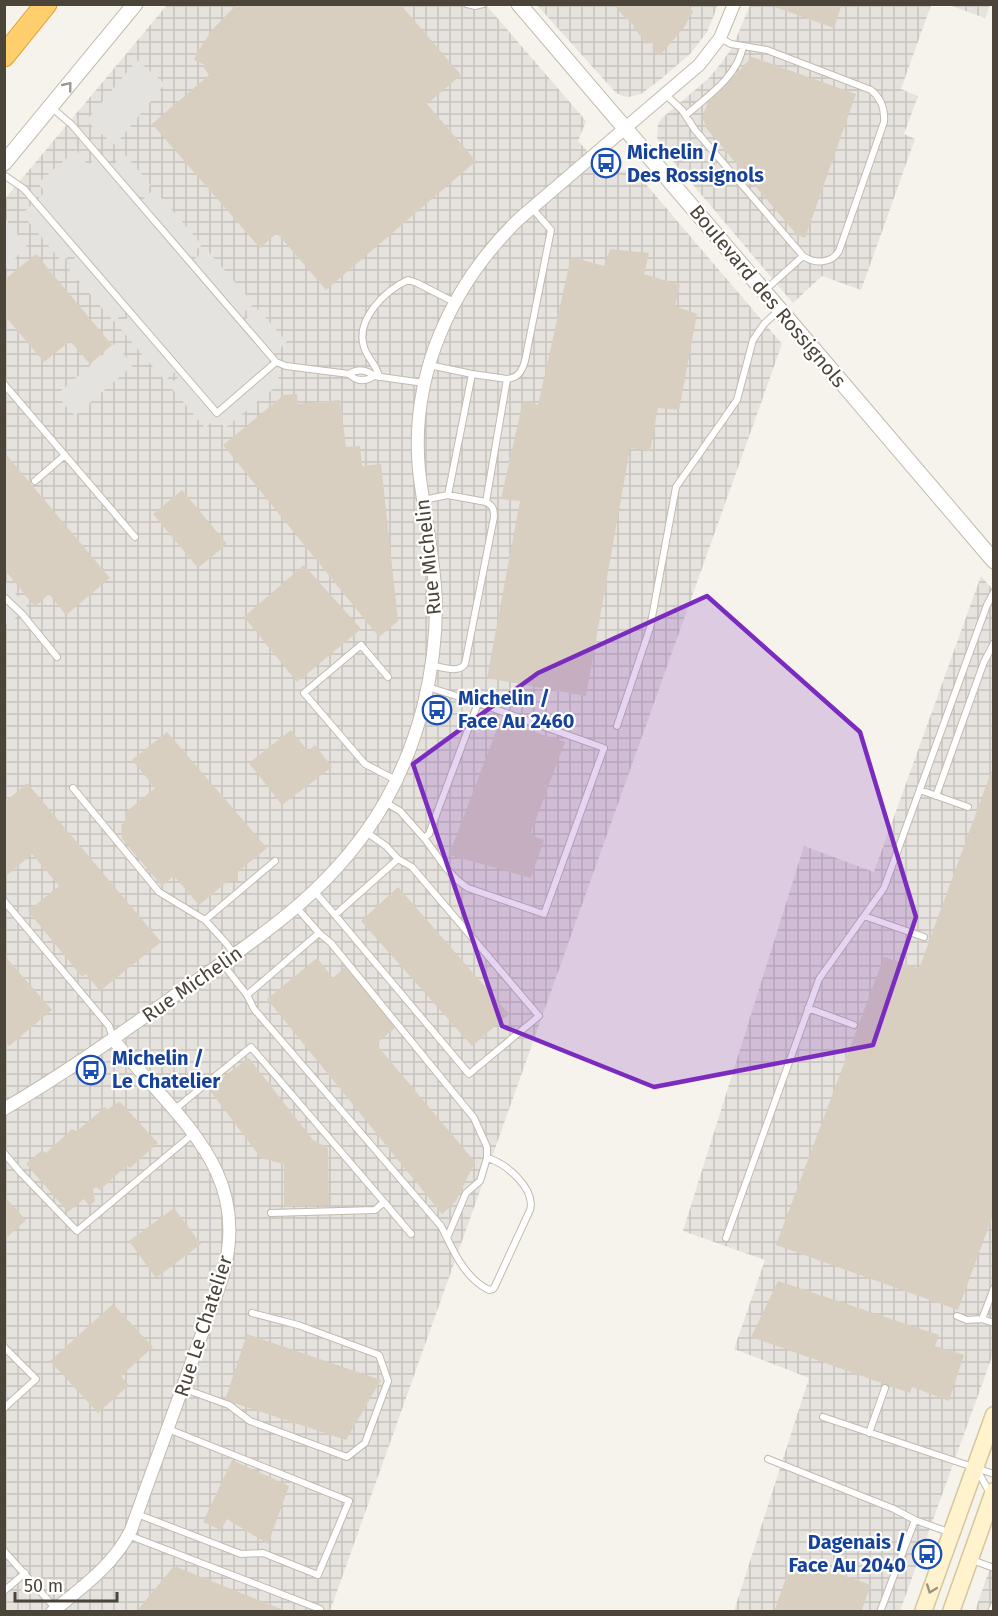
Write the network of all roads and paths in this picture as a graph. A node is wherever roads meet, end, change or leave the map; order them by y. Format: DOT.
graph roads {
  1 [pos="46,4"];
  2 [pos="135,4"];
  3 [pos="467,4"];
  4 [pos="483,4"];
  5 [pos="519,4"];
  6 [pos="734,4"];
  7 [pos="720,38"];
  8 [pos="743,46"];
  9 [pos="8,52"];
  10 [pos="666,95"];
  11 [pos="51,107"];
  12 [pos="686,115"];
  13 [pos="625,129"];
  14 [pos="4,163"];
  15 [pos="4,175"];
  16 [pos="532,208"];
  17 [pos="803,256"];
  18 [pos="763,291"];
  19 [pos="454,302"];
  20 [pos="779,310"];
  21 [pos="276,362"];
  22 [pos="429,365"];
  23 [pos="472,374"];
  24 [pos="377,376"];
  25 [pos="507,379"];
  26 [pos="424,383"];
  27 [pos="4,384"];
  28 [pos="65,455"];
  29 [pos="35,481"];
  30 [pos="448,495"];
  31 [pos="423,500"];
  32 [pos="486,502"];
  33 [pos="135,537"];
  34 [pos="991,552"];
  35 [pos="993,592"];
  36 [pos="4,597"];
  37 [pos="993,643"];
  38 [pos="57,657"];
  39 [pos="431,665"];
  40 [pos="388,677"];
  41 [pos="428,687"];
  42 [pos="478,703"];
  43 [pos="617,726"];
  44 [pos="396,780"];
  45 [pos="73,788"];
  46 [pos="920,790"];
  47 [pos="936,796"];
  48 [pos="385,802"];
  49 [pos="968,807"];
  50 [pos="366,832"];
  51 [pos="424,838"];
  52 [pos="398,859"];
  53 [pos="275,861"];
  54 [pos="315,892"];
  55 [pos="4,901"];
  56 [pos="297,908"];
  57 [pos="335,915"];
  58 [pos="864,916"];
  59 [pos="205,920"];
  60 [pos="319,933"];
  61 [pos="924,937"];
  62 [pos="234,954"];
  63 [pos="222,963"];
  64 [pos="247,995"];
  65 [pos="808,1008"];
  66 [pos="854,1025"];
  67 [pos="113,1039"];
  68 [pos="4,1109"];
  69 [pos="174,1110"];
  70 [pos="194,1133"];
  71 [pos="4,1153"];
  72 [pos="487,1158"];
  73 [pos="384,1203"];
  74 [pos="271,1213"];
  75 [pos="411,1234"];
  76 [pos="447,1238"];
  77 [pos="726,1238"];
  78 [pos="993,1288"];
  79 [pos="252,1313"];
  80 [pos="957,1316"];
  81 [pos="982,1319"];
  82 [pos="993,1323"];
  83 [pos="4,1347"];
  84 [pos="182,1388"];
  85 [pos="885,1388"];
  86 [pos="4,1408"];
  87 [pos="993,1416"];
  88 [pos="823,1417"];
  89 [pos="168,1429"];
  90 [pos="869,1433"];
  91 [pos="768,1459"];
  92 [pos="975,1467"];
  93 [pos="993,1474"];
  94 [pos="993,1494"];
  95 [pos="137,1514"];
  96 [pos="915,1520"];
  97 [pos="951,1533"];
  98 [pos="129,1535"];
  99 [pos="4,1551"];
  100 [pos="969,1559"];
  101 [pos="993,1568"];
  102 [pos="25,1573"];
  103 [pos="4,1591"];
  104 [pos="993,1605"];
  105 [pos="56,1610"];
  106 [pos="321,1611"];
  107 [pos="880,1611"];
  108 [pos="923,1611"];
  109 [pos="951,1611"];
  110 [pos="991,1611"];
  1 -- 9 [label="highway"];
  11 -- 2 [label="street, one-way"];
  3 -- 4 [label="lane"];
  5 -- 13 [label="street, Boulevard des Rossignols"];
  6 -- 7 [label="street, Rue Michelin"];
  7 -- 8 [label="lane"];
  7 -- 10 [label="street, Rue Michelin"];
  8 -- 12 [label="lane"];
  8 -- 17 [label="lane"];
  10 -- 12 [label="lane"];
  10 -- 13 [label="street, Rue Michelin"];
  11 -- 14 [label="street"];
  11 -- 21 [label="lane"];
  12 -- 17 [label="lane"];
  13 -- 16 [label="street, Rue Michelin"];
  13 -- 18 [label="street, Boulevard des Rossignols"];
  15 -- 21 [label="lane"];
  16 -- 19 [label="street, Rue Michelin"];
  16 -- 25 [label="lane"];
  17 -- 18 [label="lane"];
  18 -- 20 [label="street, Boulevard des Rossignols"];
  19 -- 22 [label="street, Rue Michelin"];
  19 -- 24 [label="lane"];
  20 -- 34 [label="street, Boulevard des Rossignols"];
  20 -- 43 [label="lane"];
  21 -- 24 [label="lane"];
  22 -- 23 [label="lane"];
  22 -- 26 [label="street, Rue Michelin"];
  23 -- 25 [label="lane"];
  23 -- 30 [label="lane"];
  24 -- 26 [label="lane"];
  25 -- 32 [label="lane"];
  26 -- 31 [label="street, Rue Michelin"];
  27 -- 28 [label="lane"];
  28 -- 29 [label="lane"];
  28 -- 33 [label="lane"];
  30 -- 31 [label="lane"];
  30 -- 32 [label="lane"];
  31 -- 39 [label="street, Rue Michelin"];
  32 -- 39 [label="lane"];
  35 -- 46 [label="lane"];
  36 -- 38 [label="lane"];
  37 -- 47 [label="lane"];
  39 -- 41 [label="street, Rue Michelin"];
  40 -- 44 [label="lane"];
  41 -- 42 [label="lane"];
  41 -- 44 [label="street, Rue Michelin"];
  42 -- 51 [label="lane"];
  42 -- 51 [label="lane"];
  44 -- 48 [label="street, Rue Michelin"];
  45 -- 59 [label="lane"];
  46 -- 47 [label="lane"];
  46 -- 58 [label="lane"];
  47 -- 49 [label="lane"];
  48 -- 50 [label="street, Rue Michelin"];
  48 -- 51 [label="lane"];
  50 -- 52 [label="lane"];
  50 -- 54 [label="street, Rue Michelin"];
  52 -- 57 [label="lane"];
  52 -- 57 [label="lane"];
  53 -- 59 [label="lane"];
  54 -- 56 [label="street, Rue Michelin"];
  54 -- 57 [label="lane"];
  55 -- 67 [label="lane"];
  56 -- 60 [label="lane"];
  56 -- 62 [label="street, Rue Michelin"];
  58 -- 61 [label="lane"];
  58 -- 65 [label="lane"];
  59 -- 62 [label="lane"];
  60 -- 64 [label="lane"];
  60 -- 72 [label="lane"];
  62 -- 63 [label="street, Rue Michelin"];
  63 -- 64 [label="lane"];
  63 -- 67 [label="street, Rue Michelin"];
  64 -- 76 [label="lane"];
  65 -- 66 [label="lane"];
  65 -- 77 [label="lane"];
  67 -- 68 [label="street, Rue Michelin"];
  67 -- 69 [label="street, Rue Le Chatelier"];
  69 -- 70 [label="street, Rue Le Chatelier"];
  69 -- 73 [label="lane"];
  70 -- 71 [label="lane"];
  70 -- 84 [label="street, Rue Le Chatelier"];
  72 -- 76 [label="lane"];
  72 -- 76 [label="lane"];
  73 -- 74 [label="lane"];
  73 -- 75 [label="lane"];
  78 -- 81 [label="lane"];
  79 -- 84 [label="lane"];
  80 -- 81 [label="lane"];
  81 -- 82 [label="lane"];
  83 -- 86 [label="lane"];
  84 -- 89 [label="street, Rue Le Chatelier"];
  85 -- 90 [label="lane"];
  87 -- 92 [label="main road"];
  88 -- 90 [label="lane"];
  89 -- 95 [label="street, Rue Le Chatelier"];
  89 -- 95 [label="lane"];
  90 -- 92 [label="lane"];
  91 -- 96 [label="lane"];
  92 -- 93 [label="lane"];
  92 -- 94 [label="lane"];
  92 -- 97 [label="main road"];
  94 -- 100 [label="main road"];
  95 -- 98 [label="street, Rue Le Chatelier"];
  96 -- 97 [label="lane"];
  96 -- 107 [label="lane"];
  97 -- 108 [label="main road, one-way"];
  98 -- 105 [label="street, Rue Le Chatelier"];
  98 -- 106 [label="lane"];
  99 -- 102 [label="lane"];
  100 -- 101 [label="lane"];
  100 -- 109 [label="main road"];
  102 -- 103 [label="lane"];
  102 -- 105 [label="lane"];
  104 -- 110 [label="lane"];
}
